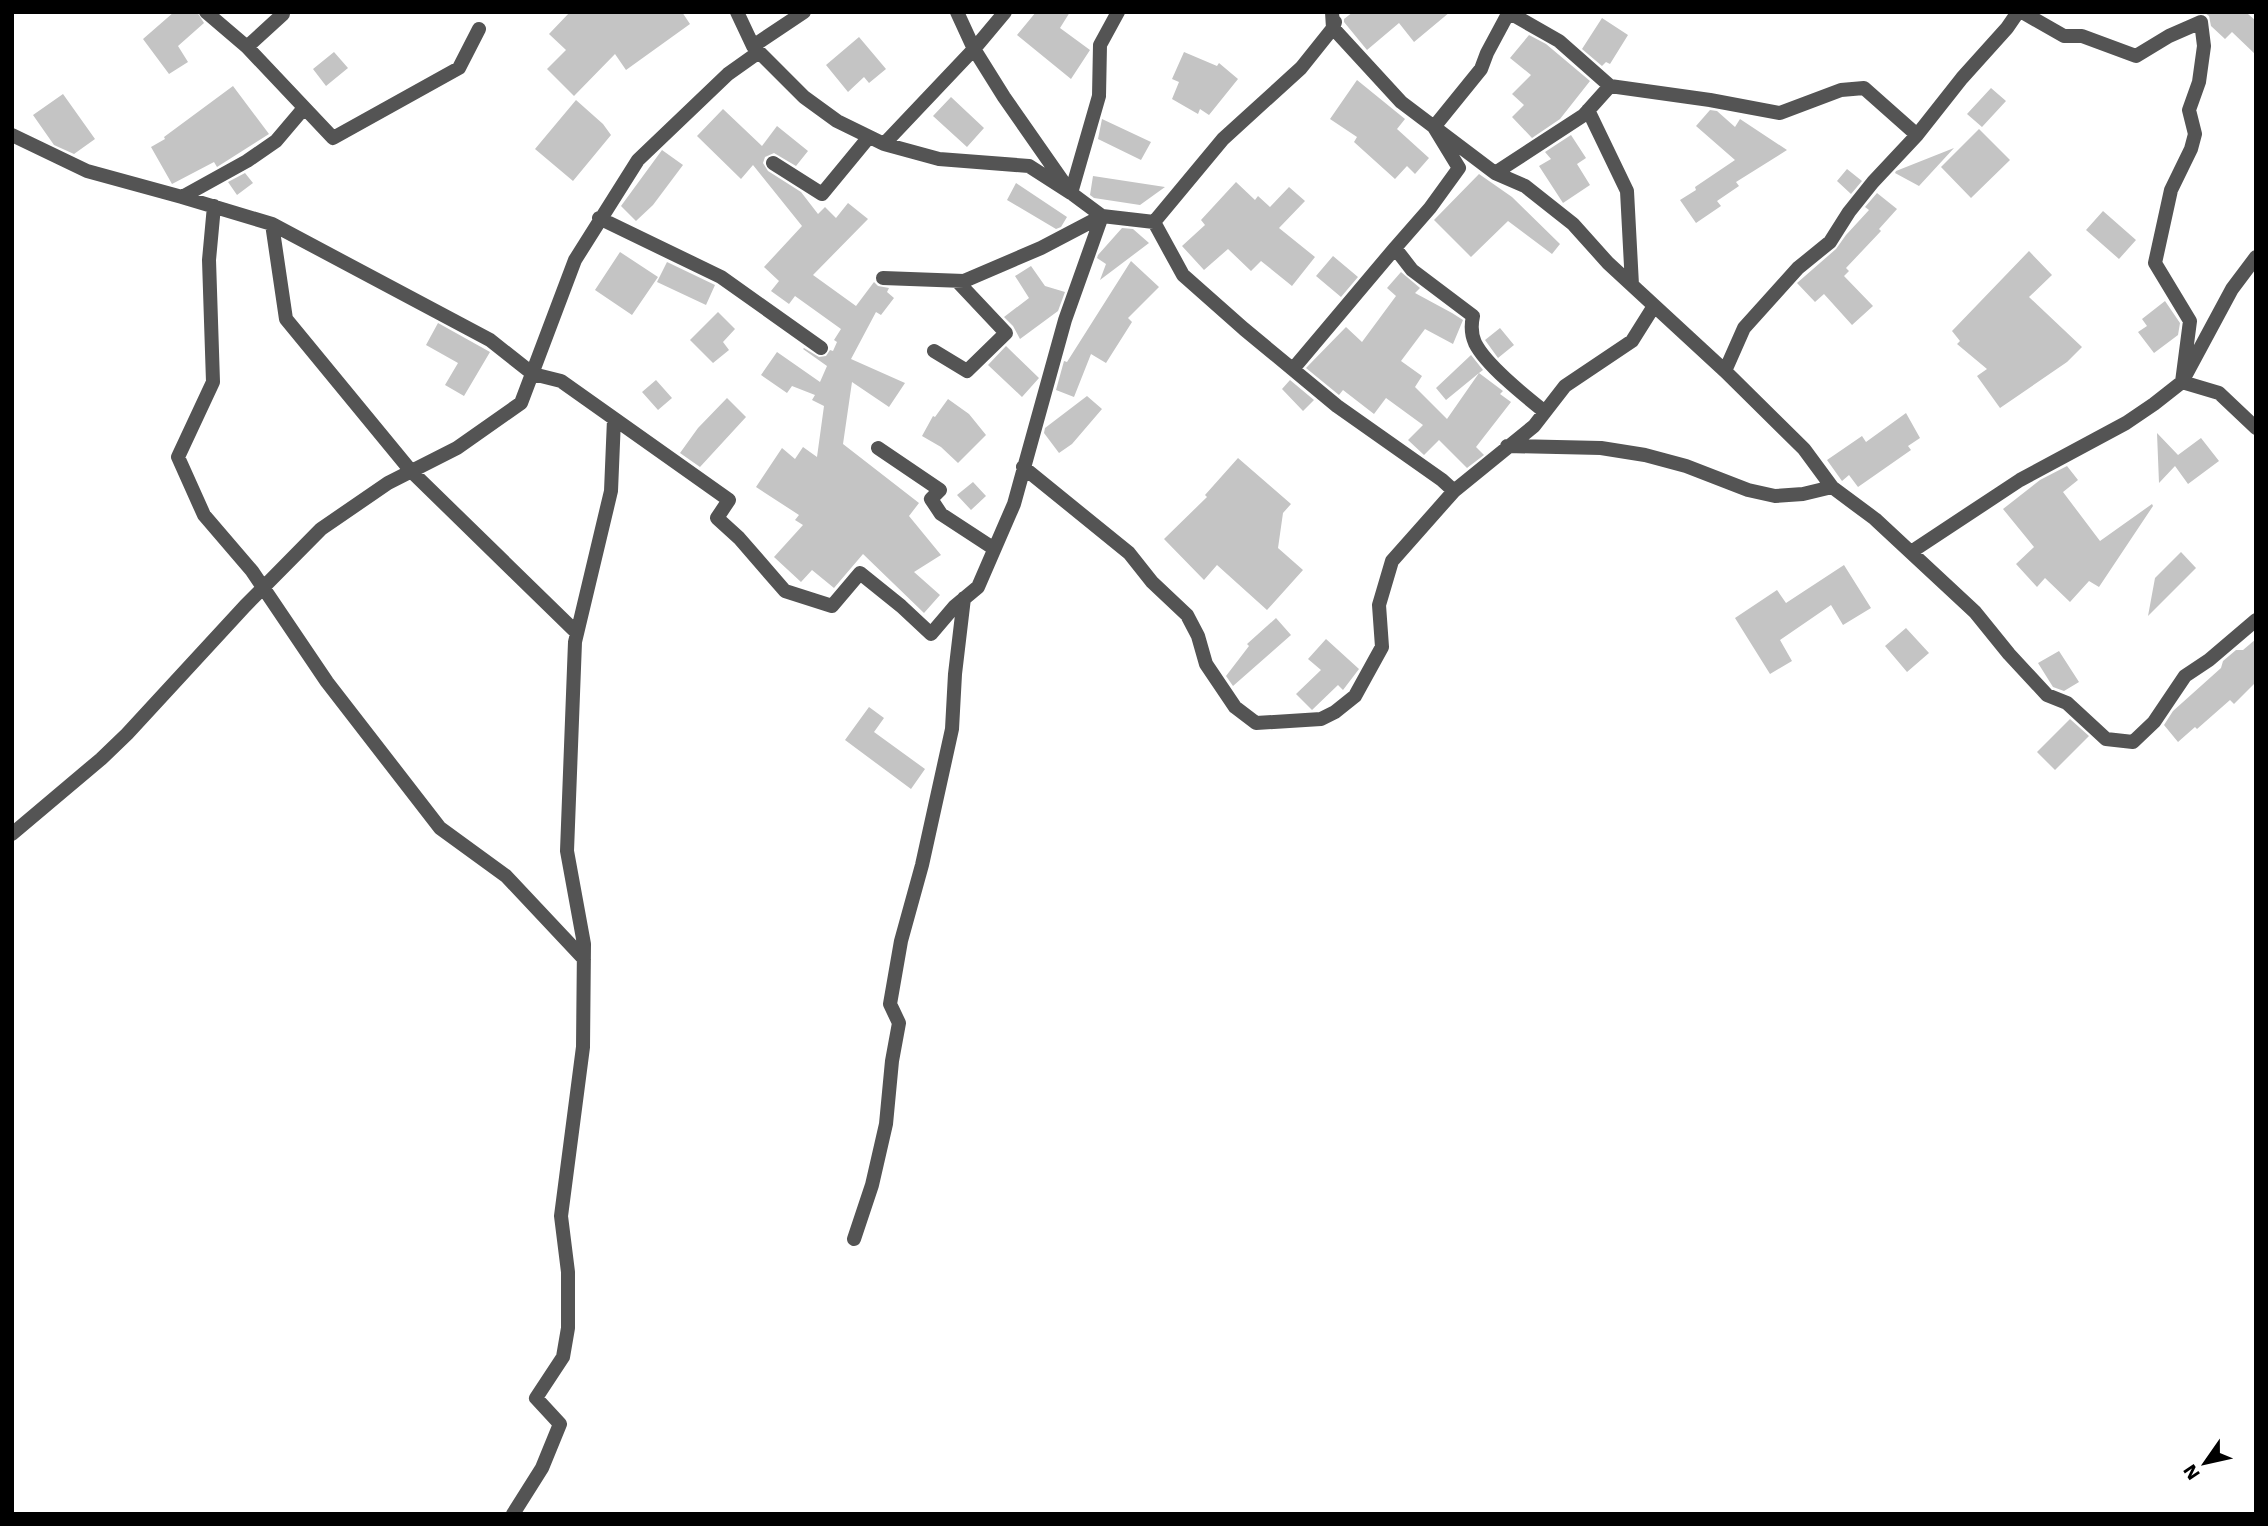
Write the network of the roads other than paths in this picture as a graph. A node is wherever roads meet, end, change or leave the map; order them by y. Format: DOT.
graph roads {
  1 [pos="206,12"];
  2 [pos="737,12"];
  3 [pos="804,12"];
  4 [pos="957,12"];
  5 [pos="1005,12"];
  6 [pos="1118,12"];
  7 [pos="1332,12"];
  8 [pos="1339,12"];
  9 [pos="1509,12"];
  10 [pos="2020,12"];
  11 [pos="283,13"];
  12 [pos="1333,28"];
  13 [pos="479,29"];
  14 [pos="247,47"];
  15 [pos="756,49"];
  16 [pos="974,49"];
  17 [pos="1610,86"];
  18 [pos="304,108"];
  19 [pos="1588,110"];
  20 [pos="1434,127"];
  21 [pos="12,135"];
  22 [pos="1917,135"];
  23 [pos="869,137"];
  24 [pos="884,144"];
  25 [pos="773,163"];
  26 [pos="1495,173"];
  27 [pos="1071,192"];
  28 [pos="182,197"];
  29 [pos="214,206"];
  30 [pos="1102,216"];
  31 [pos="599,219"];
  32 [pos="1154,222"];
  33 [pos="272,225"];
  34 [pos="1395,248"];
  35 [pos="2256,257"];
  36 [pos="883,278"];
  37 [pos="957,281"];
  38 [pos="1632,285"];
  39 [pos="1654,306"];
  40 [pos="821,348"];
  41 [pos="934,351"];
  42 [pos="1293,369"];
  43 [pos="1725,371"];
  44 [pos="533,374"];
  45 [pos="2182,382"];
  46 [pos="1545,412"];
  47 [pos="614,419"];
  48 [pos="2256,428"];
  49 [pos="1507,446"];
  50 [pos="878,448"];
  51 [pos="1023,467"];
  52 [pos="411,471"];
  53 [pos="1832,487"];
  54 [pos="1454,491"];
  55 [pos="993,548"];
  56 [pos="1911,552"];
  57 [pos="263,588"];
  58 [pos="964,598"];
  59 [pos="2256,621"];
  60 [pos="577,633"];
  61 [pos="12,834"];
  62 [pos="584,959"];
  63 [pos="854,1239"];
  64 [pos="513,1514"];
  1 -- 14 [label="street"];
  2 -- 15 [label="street"];
  3 -- 15 [label="street"];
  4 -- 16 [label="street"];
  5 -- 16 [label="street"];
  6 -- 27 [label="street"];
  7 -- 12 [label="street"];
  8 -- 12 [label="street"];
  9 -- 17 [label="street"];
  9 -- 20 [label="street"];
  10 -- 22 [label="street"];
  10 -- 45 [label="street"];
  11 -- 14 [label="street"];
  12 -- 20 [label="street"];
  12 -- 32 [label="street"];
  13 -- 18 [label="street"];
  14 -- 18 [label="street"];
  15 -- 23 [label="street"];
  15 -- 31 [label="street"];
  16 -- 24 [label="street"];
  16 -- 27 [label="street"];
  17 -- 19 [label="street"];
  17 -- 22 [label="street"];
  18 -- 28 [label="street"];
  19 -- 26 [label="street"];
  19 -- 38 [label="street"];
  20 -- 26 [label="street"];
  20 -- 34 [label="street"];
  21 -- 28 [label="street"];
  22 -- 43 [label="street"];
  23 -- 24 [label="street"];
  23 -- 25 [label="street"];
  24 -- 27 [label="street"];
  26 -- 38 [label="street"];
  27 -- 30 [label="street"];
  28 -- 29 [label="street"];
  29 -- 33 [label="street"];
  29 -- 57 [label="street"];
  30 -- 32 [label="street"];
  30 -- 37 [label="street"];
  30 -- 51 [label="street"];
  31 -- 40 [label="street"];
  31 -- 44 [label="street"];
  32 -- 42 [label="street"];
  33 -- 44 [label="street"];
  33 -- 52 [label="street"];
  34 -- 42 [label="street"];
  34 -- 46 [label="street"];
  35 -- 45 [label="street"];
  36 -- 37 [label="street"];
  37 -- 41 [label="street"];
  38 -- 39 [label="street"];
  39 -- 43 [label="street"];
  39 -- 46 [label="street"];
  42 -- 54 [label="street"];
  43 -- 53 [label="street"];
  44 -- 47 [label="street"];
  44 -- 52 [label="street"];
  45 -- 48 [label="street"];
  45 -- 56 [label="street"];
  46 -- 49 [label="street"];
  47 -- 58 [label="street"];
  47 -- 60 [label="street"];
  49 -- 53 [label="street"];
  49 -- 54 [label="street"];
  50 -- 55 [label="street"];
  51 -- 54 [label="street"];
  51 -- 55 [label="street"];
  52 -- 57 [label="street"];
  52 -- 60 [label="street"];
  53 -- 56 [label="street"];
  55 -- 58 [label="street"];
  56 -- 59 [label="street"];
  57 -- 61 [label="street"];
  57 -- 62 [label="street"];
  58 -- 63 [label="street"];
  60 -- 62 [label="street"];
  62 -- 64 [label="street"];
}
